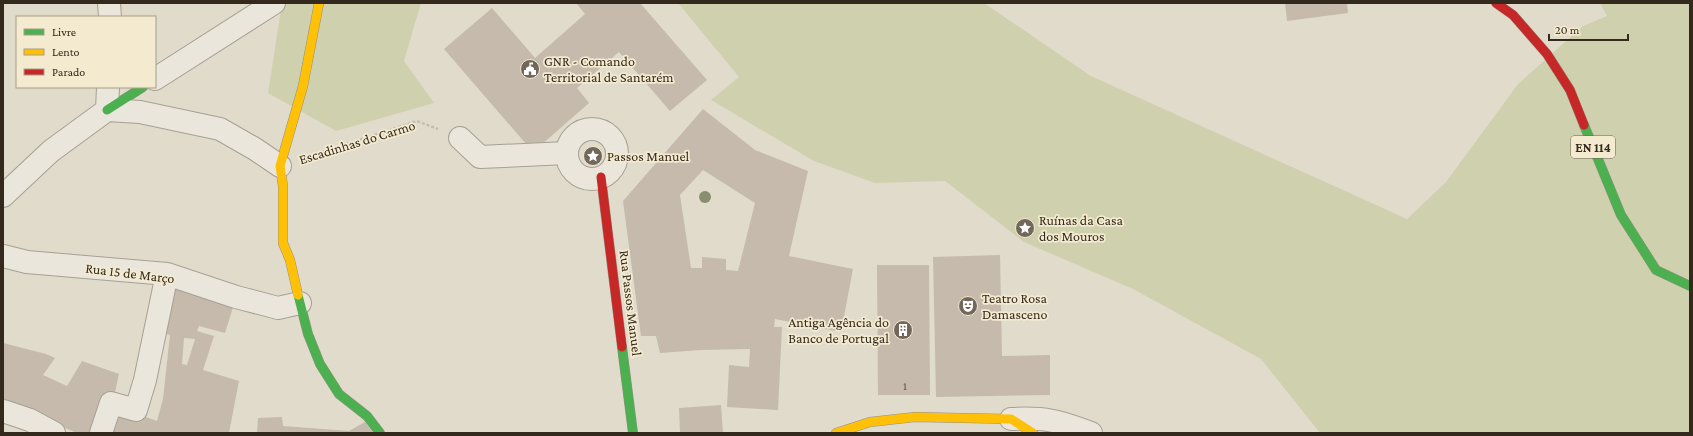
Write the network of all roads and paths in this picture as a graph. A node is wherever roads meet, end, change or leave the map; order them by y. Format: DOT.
graph roads {
  1 [pos="109,3"];
  2 [pos="274,3"];
  3 [pos="319,3"];
  4 [pos="1496,3"];
  5 [pos="110,16"];
  6 [pos="156,78"];
  7 [pos="108,88"];
  8 [pos="141,88"];
  9 [pos="107,110"];
  10 [pos="460,138"];
  11 [pos="567,153"];
  12 [pos="280,166"];
  13 [pos="601,177"];
  14 [pos="3,196"];
  15 [pos="3,256"];
  16 [pos="167,274"];
  17 [pos="1690,286"];
  18 [pos="300,303"];
  19 [pos="3,412"];
  20 [pos="1010,419"];
  21 [pos="54,433"];
  22 [pos="101,433"];
  23 [pos="380,433"];
  24 [pos="633,433"];
  25 [pos="836,433"];
  26 [pos="1033,433"];
  27 [pos="1091,433"];
  1 -- 5 [label="street"];
  2 -- 6 [label="street"];
  3 -- 12 [label="street"];
  4 -- 17 [label="street, EN 114"];
  7 -- 9 [label="street"];
  8 -- 9 [label="street"];
  9 -- 12 [label="street"];
  9 -- 14 [label="street"];
  10 -- 11 [label="street"];
  10 -- 12 [label="path, Escadinhas do Carmo"];
  11 -- 13 [label="street"];
  11 -- 13 [label="street"];
  12 -- 18 [label="street"];
  13 -- 24 [label="street, Rua Passos Manuel"];
  15 -- 16 [label="street, Rua 15 de Março"];
  16 -- 18 [label="street, Rua 15 de Março"];
  16 -- 22 [label="street"];
  18 -- 23 [label="street"];
  19 -- 21 [label="street"];
  20 -- 25 [label="street"];
  20 -- 26 [label="street"];
  20 -- 27 [label="street"];
}
